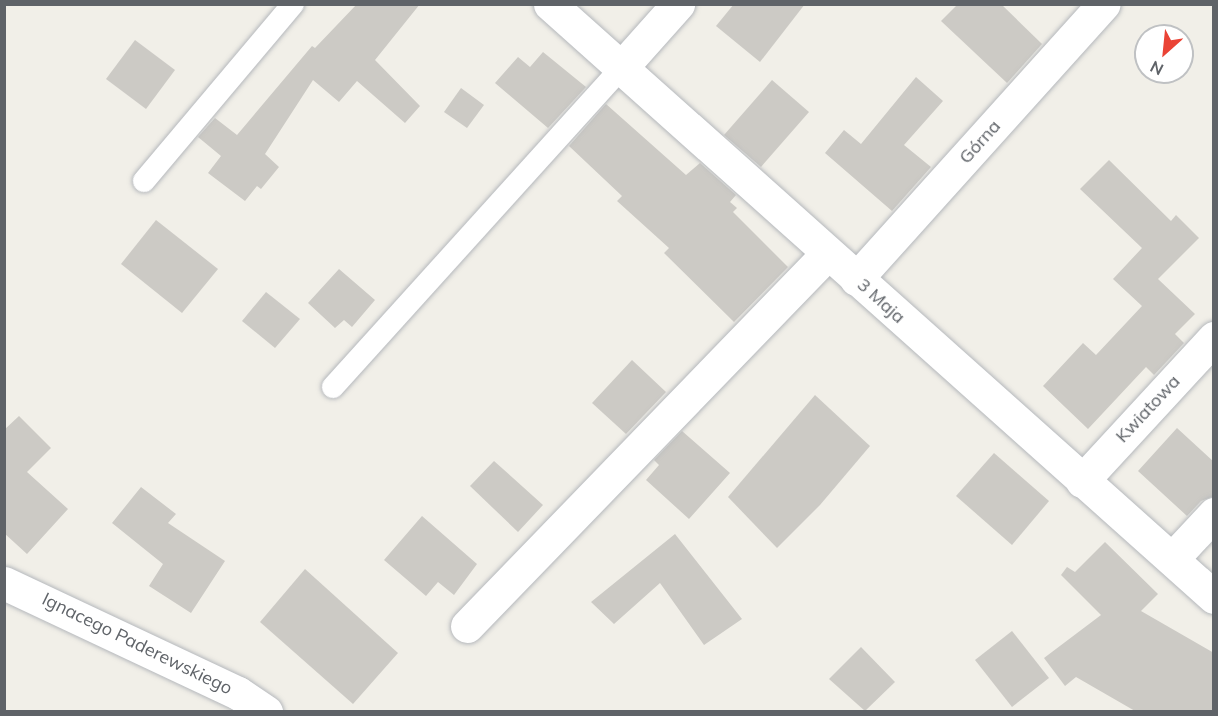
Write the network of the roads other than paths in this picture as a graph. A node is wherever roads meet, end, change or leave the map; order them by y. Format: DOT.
graph roads {
  1 [pos="293,4"];
  2 [pos="550,4"];
  3 [pos="678,4"];
  4 [pos="1104,4"];
  5 [pos="621,68"];
  6 [pos="144,181"];
  7 [pos="827,254"];
  8 [pos="856,279"];
  9 [pos="1214,338"];
  10 [pos="333,387"];
  11 [pos="1082,480"];
  12 [pos="1214,514"];
  13 [pos="1172,559"];
  14 [pos="4,583"];
  15 [pos="1214,597"];
  16 [pos="467,626"];
  17 [pos="266,711"];
  1 -- 6 [label="lane"];
  2 -- 5 [label="street, 3 Maja"];
  3 -- 5 [label="street"];
  4 -- 8 [label="street, Górna"];
  5 -- 7 [label="street, 3 Maja"];
  5 -- 10 [label="lane"];
  7 -- 8 [label="street, 3 Maja"];
  7 -- 16 [label="street"];
  8 -- 11 [label="street, 3 Maja"];
  9 -- 11 [label="street, Kwiatowa"];
  11 -- 13 [label="street, 3 Maja"];
  12 -- 13 [label="street"];
  13 -- 15 [label="street, 3 Maja"];
  14 -- 17 [label="street, Ignacego Paderewskiego"];
}
